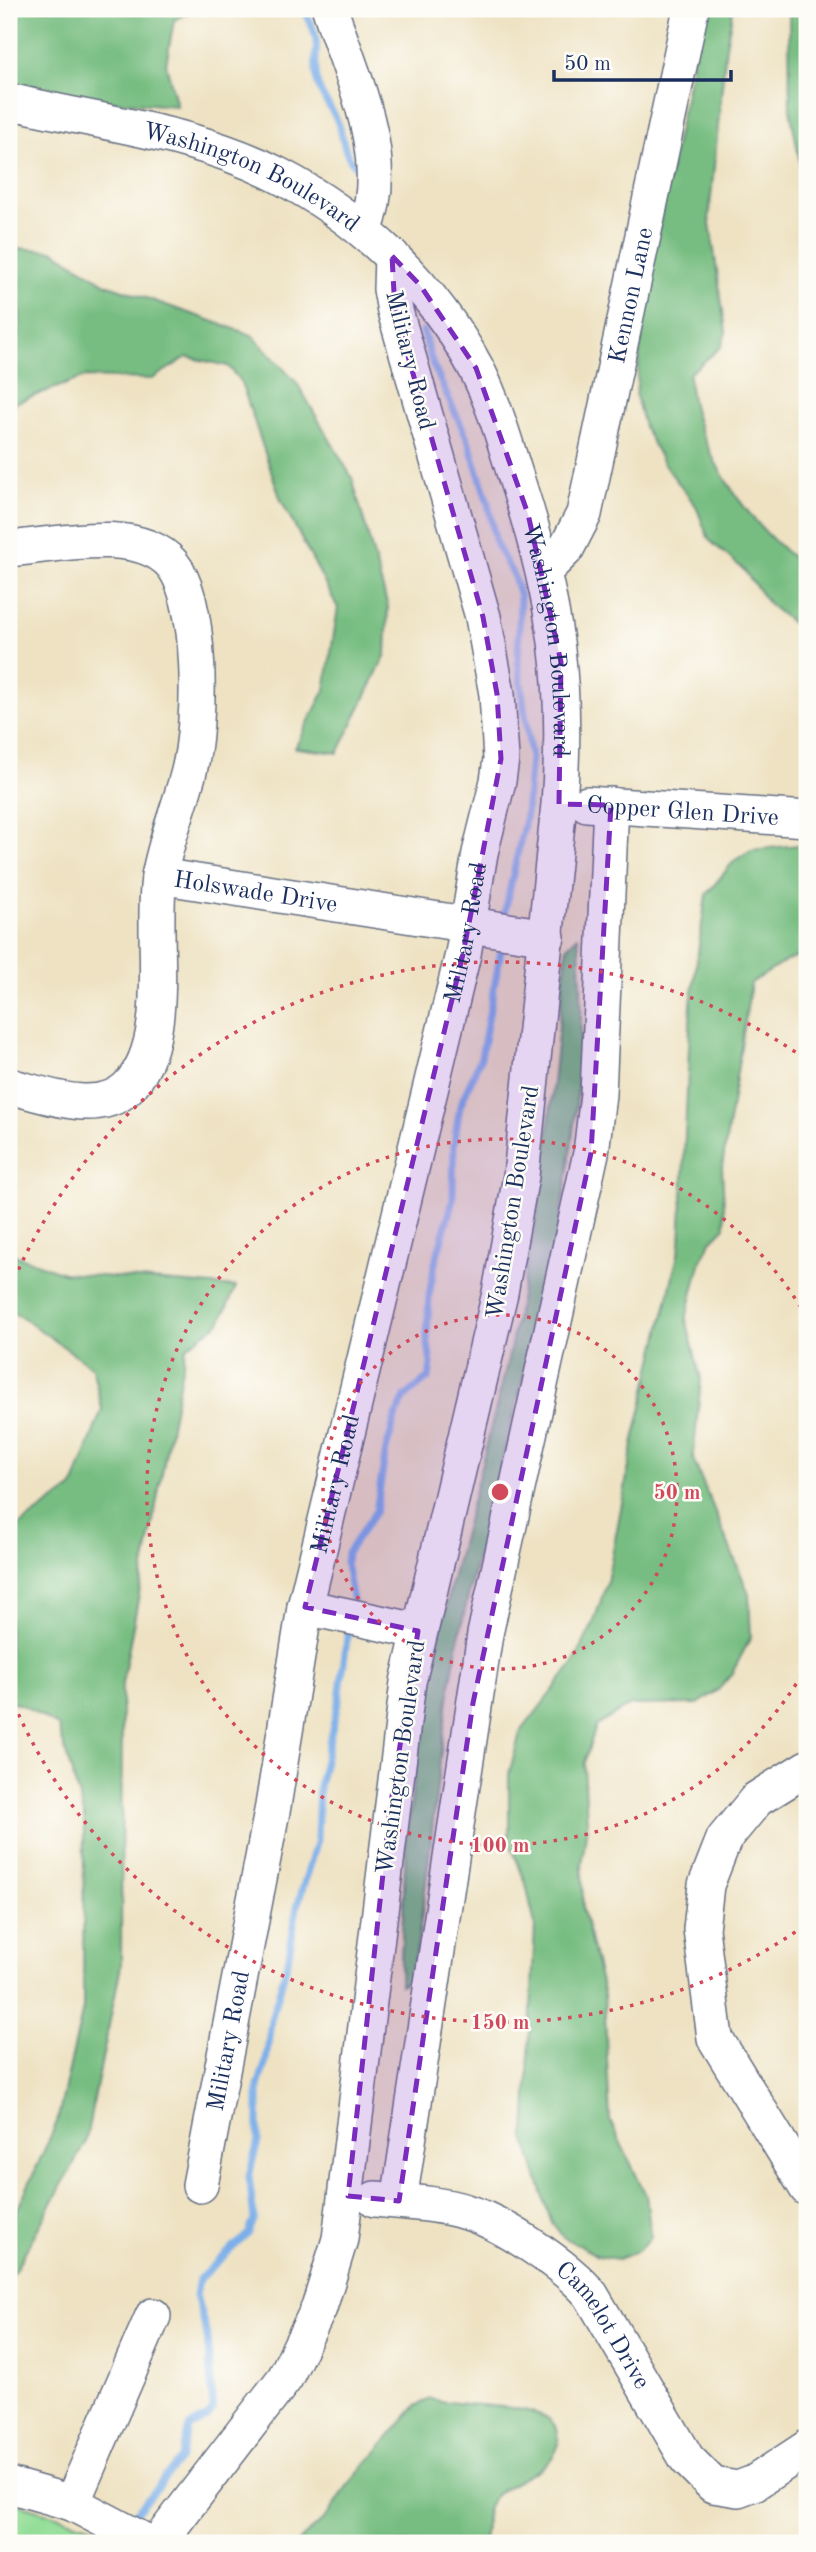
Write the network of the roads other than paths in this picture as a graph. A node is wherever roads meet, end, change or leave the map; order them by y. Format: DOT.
graph roads {
  1 [pos="330,9"];
  2 [pos="691,9"];
  3 [pos="9,100"];
  4 [pos="364,231"];
  5 [pos="392,256"];
  6 [pos="9,549"];
  7 [pos="544,571"];
  8 [pos="559,804"];
  9 [pos="611,805"];
  10 [pos="807,819"];
  11 [pos="159,876"];
  12 [pos="467,925"];
  13 [pos="547,937"];
  14 [pos="9,1086"];
  15 [pos="305,1607"];
  16 [pos="418,1631"];
  17 [pos="807,1768"];
  18 [pos="200,2185"];
  19 [pos="807,2188"];
  20 [pos="348,2196"];
  21 [pos="399,2201"];
  22 [pos="153,2316"];
  23 [pos="807,2448"];
  24 [pos="9,2486"];
  25 [pos="72,2503"];
  26 [pos="148,2543"];
  27 [pos="158,2543"];
  1 -- 4 [label="street"];
  2 -- 7 [label="street, Kennon Lane"];
  3 -- 4 [label="street, Washington Boulevard"];
  4 -- 5 [label="street, Washington Boulevard"];
  5 -- 7 [label="street, Washington Boulevard"];
  5 -- 12 [label="street, Military Road"];
  6 -- 11 [label="street, Holswade Drive"];
  7 -- 8 [label="street, Washington Boulevard"];
  8 -- 9 [label="street, Copper Glen Drive"];
  8 -- 13 [label="street, Washington Boulevard"];
  9 -- 10 [label="street, Copper Glen Drive"];
  9 -- 21 [label="street"];
  11 -- 12 [label="street, Holswade Drive"];
  11 -- 14 [label="street"];
  12 -- 13 [label="street, Holswade Drive"];
  12 -- 15 [label="street, Military Road"];
  13 -- 16 [label="street, Washington Boulevard"];
  15 -- 16 [label="street"];
  15 -- 18 [label="street, Military Road"];
  16 -- 20 [label="street, Washington Boulevard"];
  17 -- 19 [label="street"];
  20 -- 21 [label="street, Camelot Drive"];
  20 -- 27 [label="street, Washington Boulevard"];
  21 -- 23 [label="street, Camelot Drive"];
  22 -- 25 [label="street"];
  24 -- 25 [label="street"];
  25 -- 26 [label="street"];
}
